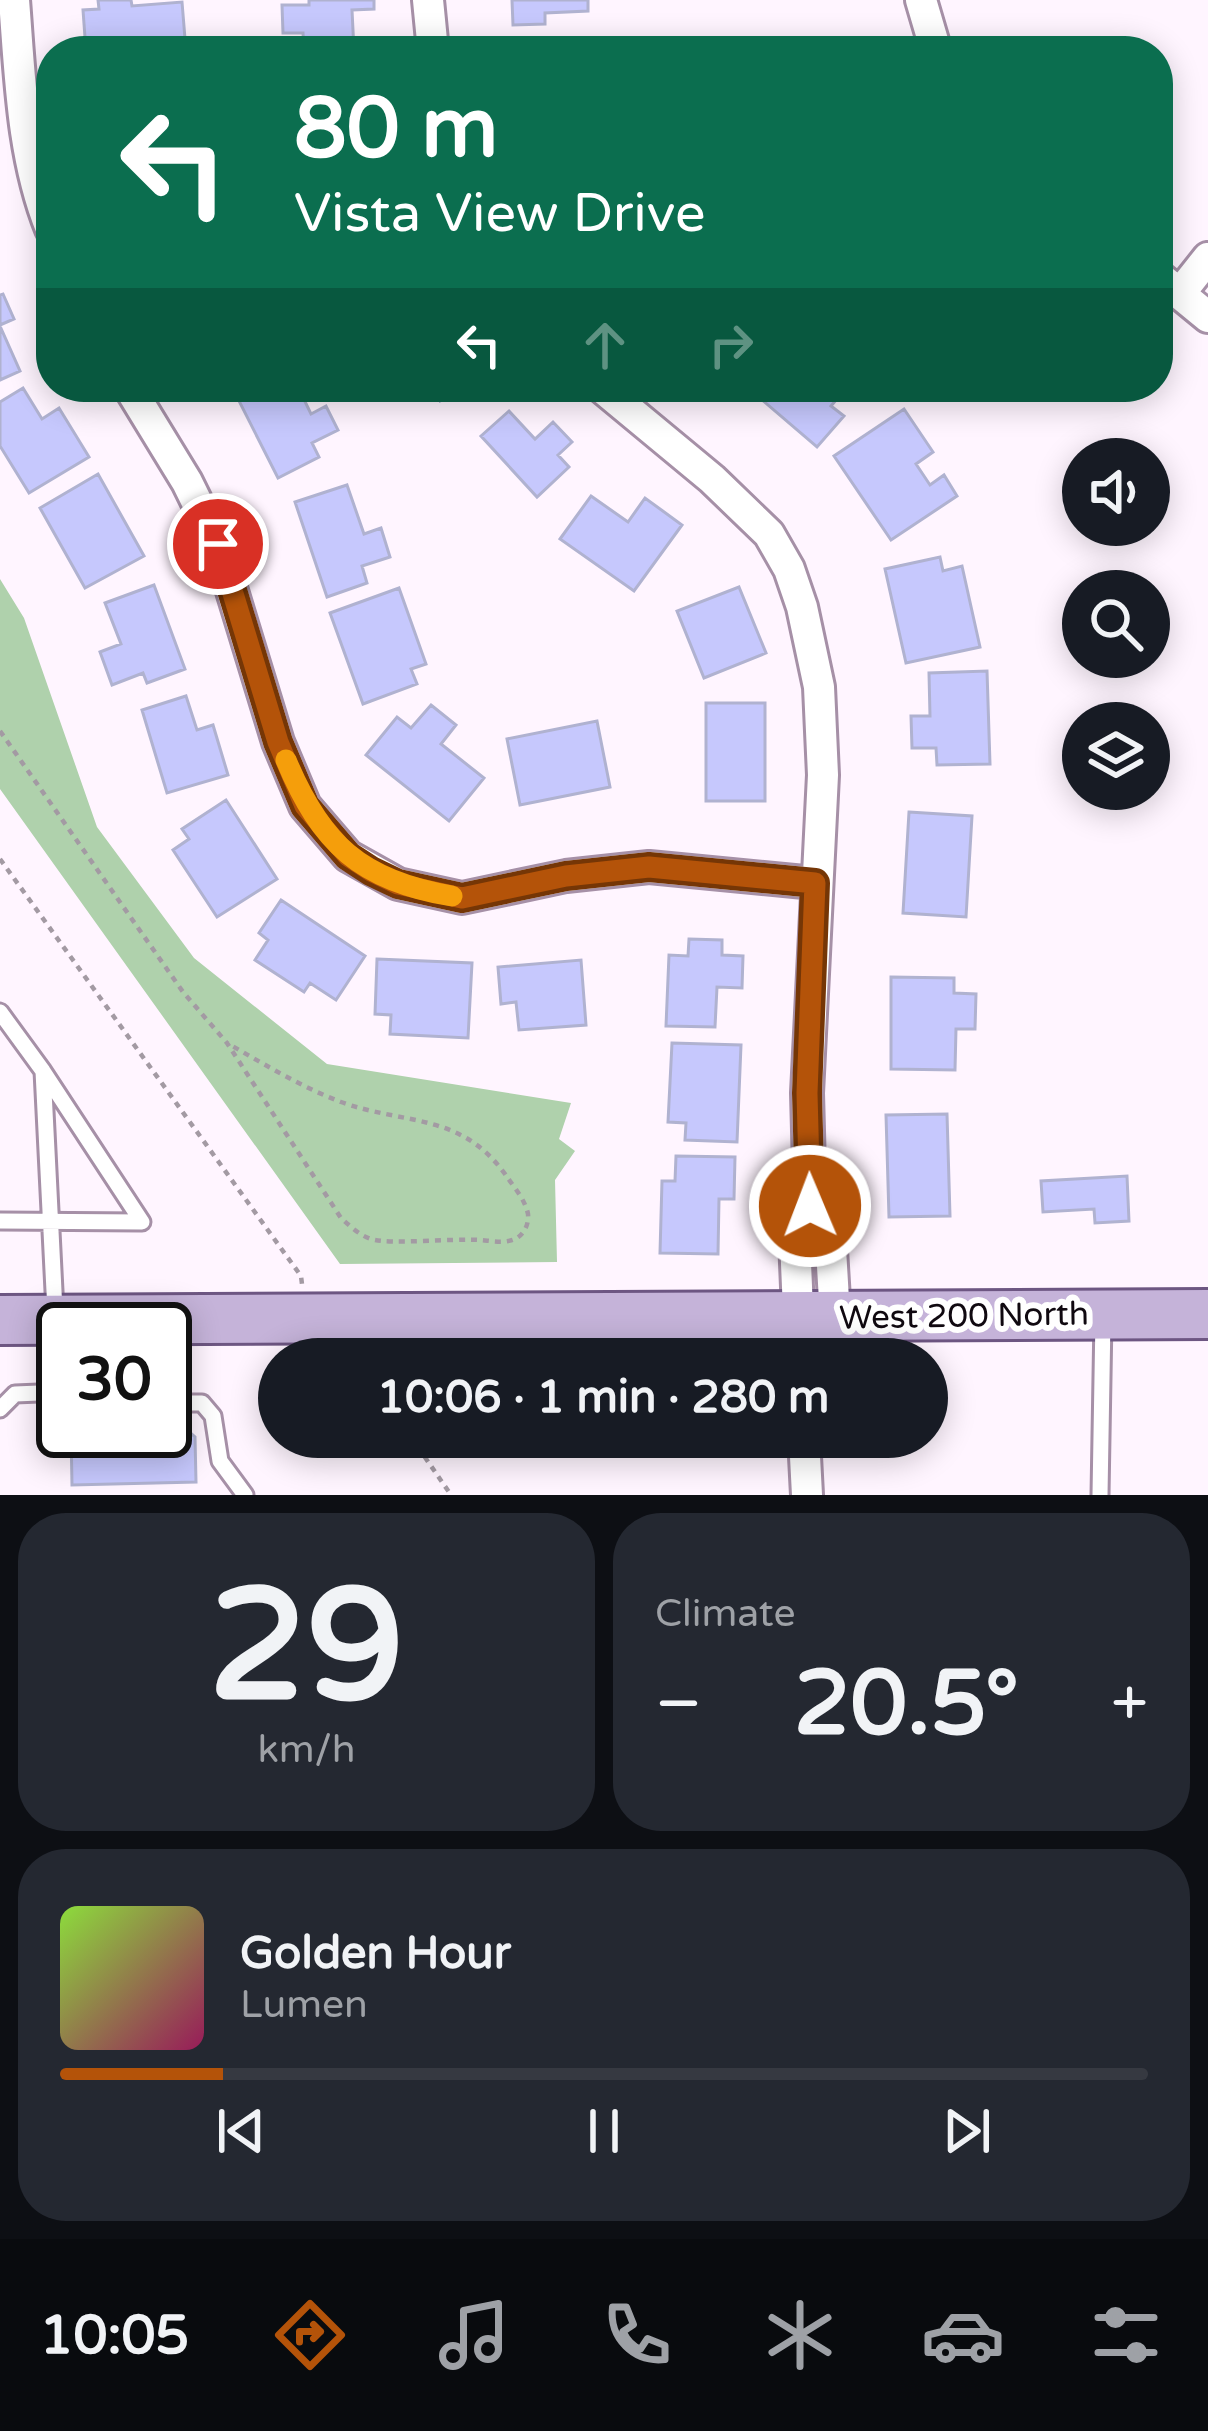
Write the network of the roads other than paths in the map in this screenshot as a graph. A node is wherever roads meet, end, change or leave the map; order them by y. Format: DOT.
graph roads {
  1 [pos="14,0"];
  2 [pos="428,0"];
  3 [pos="921,0"];
  4 [pos="432,36"];
  5 [pos="932,36"];
  6 [pos="36,180"];
  7 [pos="1208,257"];
  8 [pos="1173,281"];
  9 [pos="1173,287"];
  10 [pos="1208,317"];
  11 [pos="138,402"];
  12 [pos="619,402"];
  13 [pos="815,883"];
  14 [pos="0,1012"];
  15 [pos="43,1071"];
  16 [pos="0,1221"];
  17 [pos="51,1222"];
  18 [pos="55,1302"];
  19 [pos="1208,1314"];
  20 [pos="1103,1315"];
  21 [pos="0,1320"];
  22 [pos="36,1320"];
  23 [pos="192,1322"];
  24 [pos="811,1331"];
  25 [pos="36,1393"];
  26 [pos="192,1403"];
  27 [pos="0,1408"];
  28 [pos="805,1458"];
  29 [pos="245,1495"];
  30 [pos="794,1495"];
  31 [pos="807,1495"];
  32 [pos="825,1495"];
  33 [pos="1100,1495"];
  1 -- 6 [label="street"];
  2 -- 4 [label="street"];
  3 -- 5 [label="street"];
  7 -- 8 [label="street"];
  9 -- 10 [label="street"];
  11 -- 13 [label="street"];
  12 -- 13 [label="street"];
  13 -- 24 [label="street"];
  14 -- 15 [label="lane"];
  15 -- 17 [label="lane"];
  15 -- 17 [label="lane"];
  16 -- 17 [label="lane"];
  17 -- 18 [label="lane"];
  19 -- 20 [label="main road, West 200 North"];
  20 -- 24 [label="main road, West 200 North"];
  20 -- 33 [label="lane"];
  21 -- 22 [label="main road, West 200 North"];
  23 -- 24 [label="main road, West 200 North"];
  25 -- 27 [label="lane"];
  26 -- 29 [label="lane"];
  28 -- 31 [label="street"];
  30 -- 31 [label="street"];
  31 -- 32 [label="street"];
}
